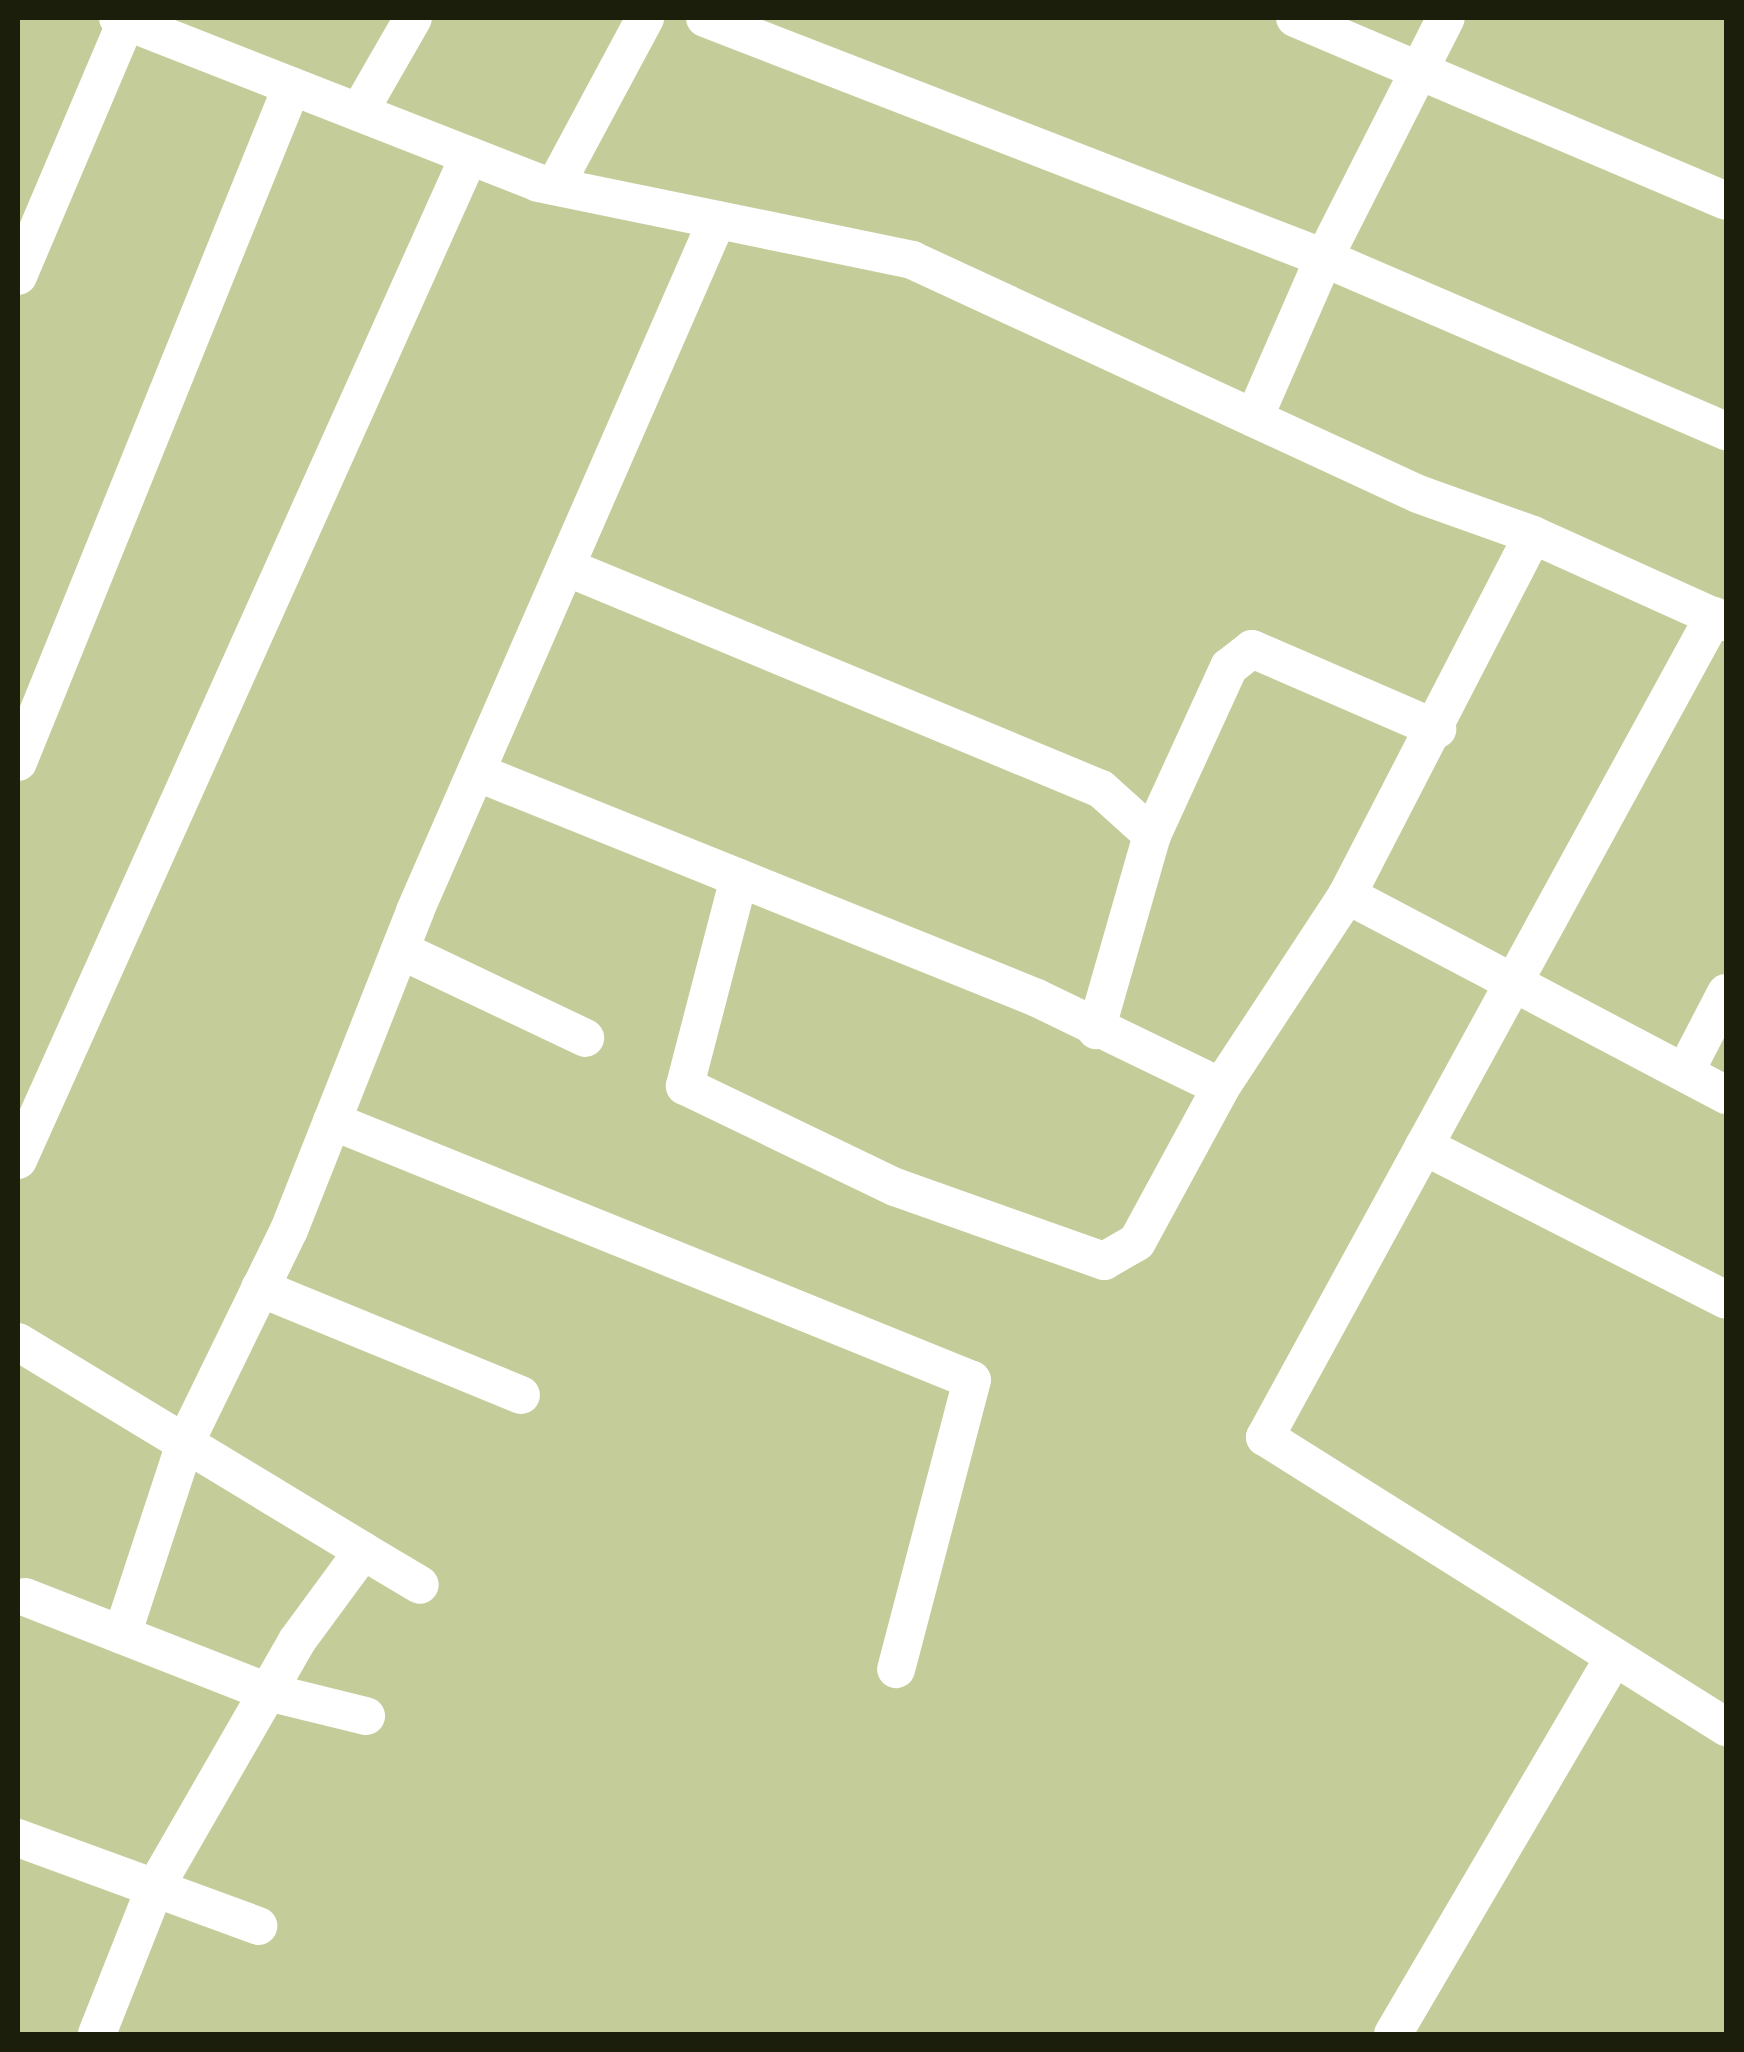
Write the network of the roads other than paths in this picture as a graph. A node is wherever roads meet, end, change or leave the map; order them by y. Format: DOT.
graph roads {
  1 [pos="413,18"];
  2 [pos="646,18"];
  3 [pos="705,18"];
  4 [pos="1295,18"];
  5 [pos="1446,18"];
  6 [pos="122,19"];
  7 [pos="166,26"];
  8 [pos="1423,72"];
  9 [pos="292,86"];
  10 [pos="359,112"];
  11 [pos="470,156"];
  12 [pos="555,186"];
  13 [pos="1726,201"];
  14 [pos="717,220"];
  15 [pos="1324,258"];
  16 [pos="18,276"];
  17 [pos="1254,418"];
  18 [pos="1726,430"];
  19 [pos="1533,535"];
  20 [pos="566,566"];
  21 [pos="1720,619"];
  22 [pos="1437,729"];
  23 [pos="18,762"];
  24 [pos="476,772"];
  25 [pos="1152,835"];
  26 [pos="739,878"];
  27 [pos="1347,894"];
  28 [pos="400,950"];
  29 [pos="1514,981"];
  30 [pos="1726,993"];
  31 [pos="1096,1030"];
  32 [pos="584,1038"];
  33 [pos="1685,1072"];
  34 [pos="1221,1087"];
  35 [pos="1726,1095"];
  36 [pos="332,1121"];
  37 [pos="1424,1146"];
  38 [pos="18,1160"];
  39 [pos="260,1288"];
  40 [pos="1726,1300"];
  41 [pos="18,1342"];
  42 [pos="521,1395"];
  43 [pos="185,1444"];
  44 [pos="363,1552"];
  45 [pos="420,1585"];
  46 [pos="25,1597"];
  47 [pos="122,1635"];
  48 [pos="1614,1658"];
  49 [pos="896,1669"];
  50 [pos="268,1692"];
  51 [pos="366,1716"];
  52 [pos="1726,1727"];
  53 [pos="18,1838"];
  54 [pos="154,1890"];
  55 [pos="258,1926"];
  56 [pos="96,2034"];
  57 [pos="1393,2034"];
  1 -- 10 [label="street"];
  2 -- 12 [label="street"];
  3 -- 15 [label="street"];
  4 -- 8 [label="street"];
  5 -- 8 [label="street"];
  6 -- 7 [label="street"];
  6 -- 16 [label="street"];
  7 -- 9 [label="street"];
  8 -- 13 [label="street"];
  8 -- 15 [label="street"];
  9 -- 10 [label="street"];
  9 -- 23 [label="street"];
  10 -- 11 [label="street"];
  11 -- 12 [label="street"];
  11 -- 38 [label="street"];
  12 -- 14 [label="street"];
  14 -- 17 [label="street"];
  14 -- 20 [label="street"];
  15 -- 17 [label="street"];
  15 -- 18 [label="street"];
  17 -- 19 [label="street"];
  19 -- 21 [label="street"];
  19 -- 22 [label="street"];
  20 -- 24 [label="street"];
  20 -- 25 [label="street"];
  21 -- 29 [label="street"];
  22 -- 25 [label="street"];
  22 -- 27 [label="street"];
  24 -- 26 [label="street"];
  24 -- 28 [label="street"];
  25 -- 31 [label="street"];
  26 -- 31 [label="street"];
  26 -- 34 [label="street"];
  27 -- 29 [label="street"];
  27 -- 34 [label="street"];
  28 -- 32 [label="street"];
  28 -- 36 [label="street"];
  29 -- 33 [label="street"];
  29 -- 37 [label="street"];
  30 -- 33 [label="street"];
  31 -- 34 [label="street"];
  33 -- 35 [label="street"];
  36 -- 39 [label="street"];
  36 -- 49 [label="street"];
  37 -- 40 [label="street"];
  37 -- 48 [label="street"];
  39 -- 42 [label="street"];
  39 -- 43 [label="street"];
  41 -- 43 [label="street"];
  43 -- 44 [label="street"];
  43 -- 47 [label="street"];
  44 -- 45 [label="street"];
  44 -- 50 [label="street"];
  46 -- 47 [label="street"];
  47 -- 50 [label="street"];
  48 -- 52 [label="street"];
  48 -- 57 [label="street"];
  50 -- 51 [label="street"];
  50 -- 54 [label="street"];
  53 -- 54 [label="street"];
  54 -- 55 [label="street"];
  54 -- 56 [label="street"];
}
